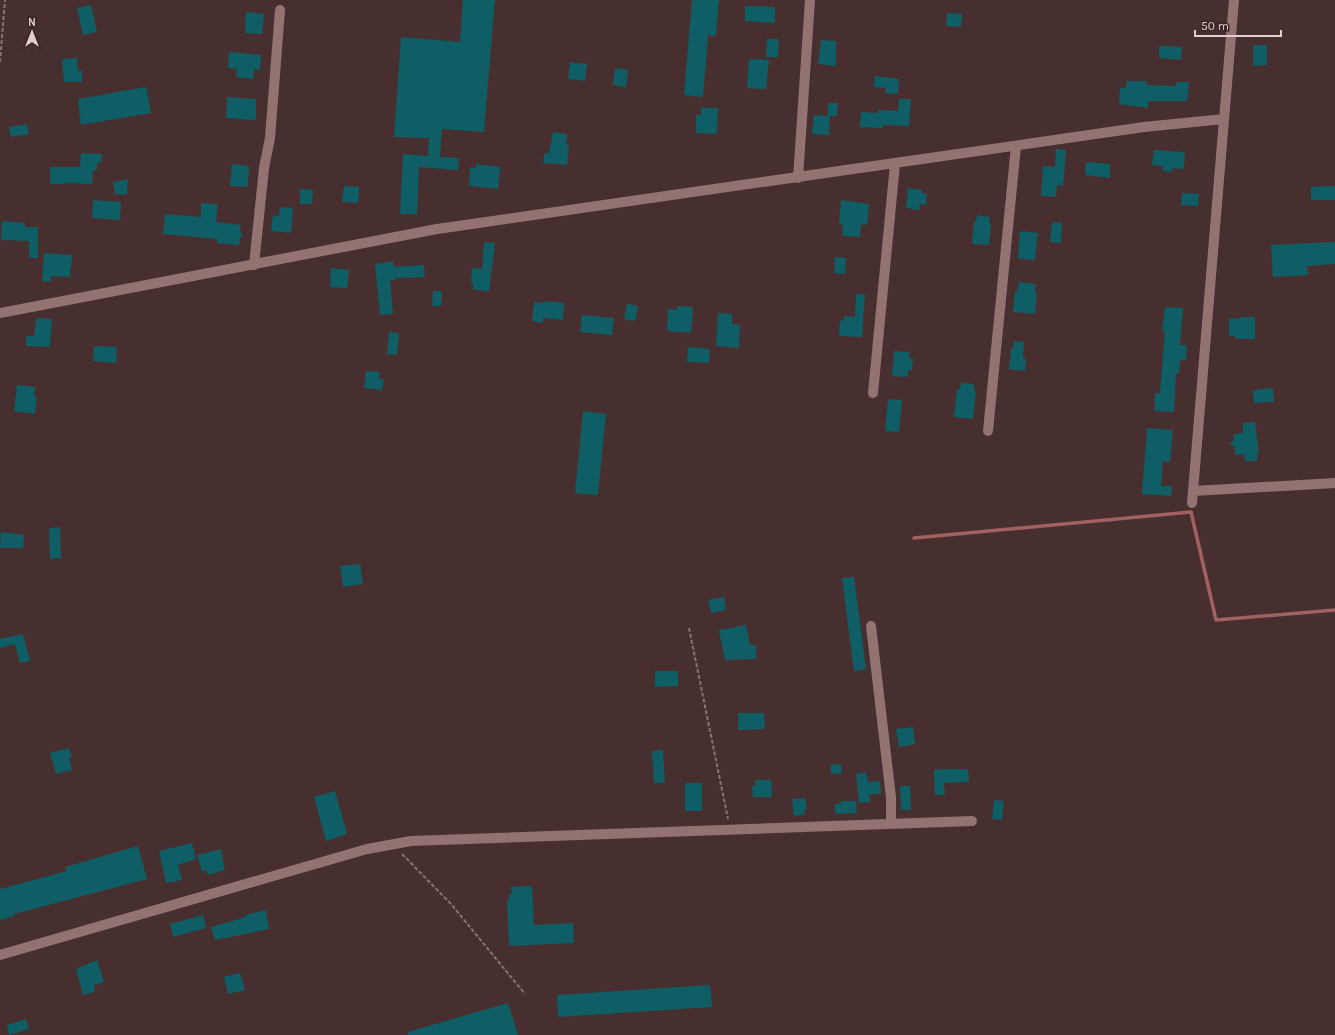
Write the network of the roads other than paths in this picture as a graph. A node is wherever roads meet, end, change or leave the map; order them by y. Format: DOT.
graph roads {
  1 [pos="810,0"];
  2 [pos="1234,0"];
  3 [pos="280,10"];
  4 [pos="1224,119"];
  5 [pos="1016,146"];
  6 [pos="895,164"];
  7 [pos="798,178"];
  8 [pos="254,264"];
  9 [pos="0,313"];
  10 [pos="873,393"];
  11 [pos="988,431"];
  12 [pos="1335,482"];
  13 [pos="1193,491"];
  14 [pos="1192,503"];
  15 [pos="871,626"];
  16 [pos="972,821"];
  17 [pos="891,824"];
  18 [pos="0,955"];
  1 -- 7 [label="street"];
  2 -- 4 [label="street"];
  3 -- 8 [label="street"];
  4 -- 5 [label="street"];
  4 -- 13 [label="street"];
  5 -- 6 [label="street"];
  5 -- 11 [label="street"];
  6 -- 7 [label="street"];
  6 -- 10 [label="street"];
  7 -- 8 [label="street"];
  8 -- 9 [label="street"];
  12 -- 13 [label="street"];
  13 -- 14 [label="street"];
  15 -- 17 [label="street"];
  16 -- 17 [label="street"];
  17 -- 18 [label="street"];
}
